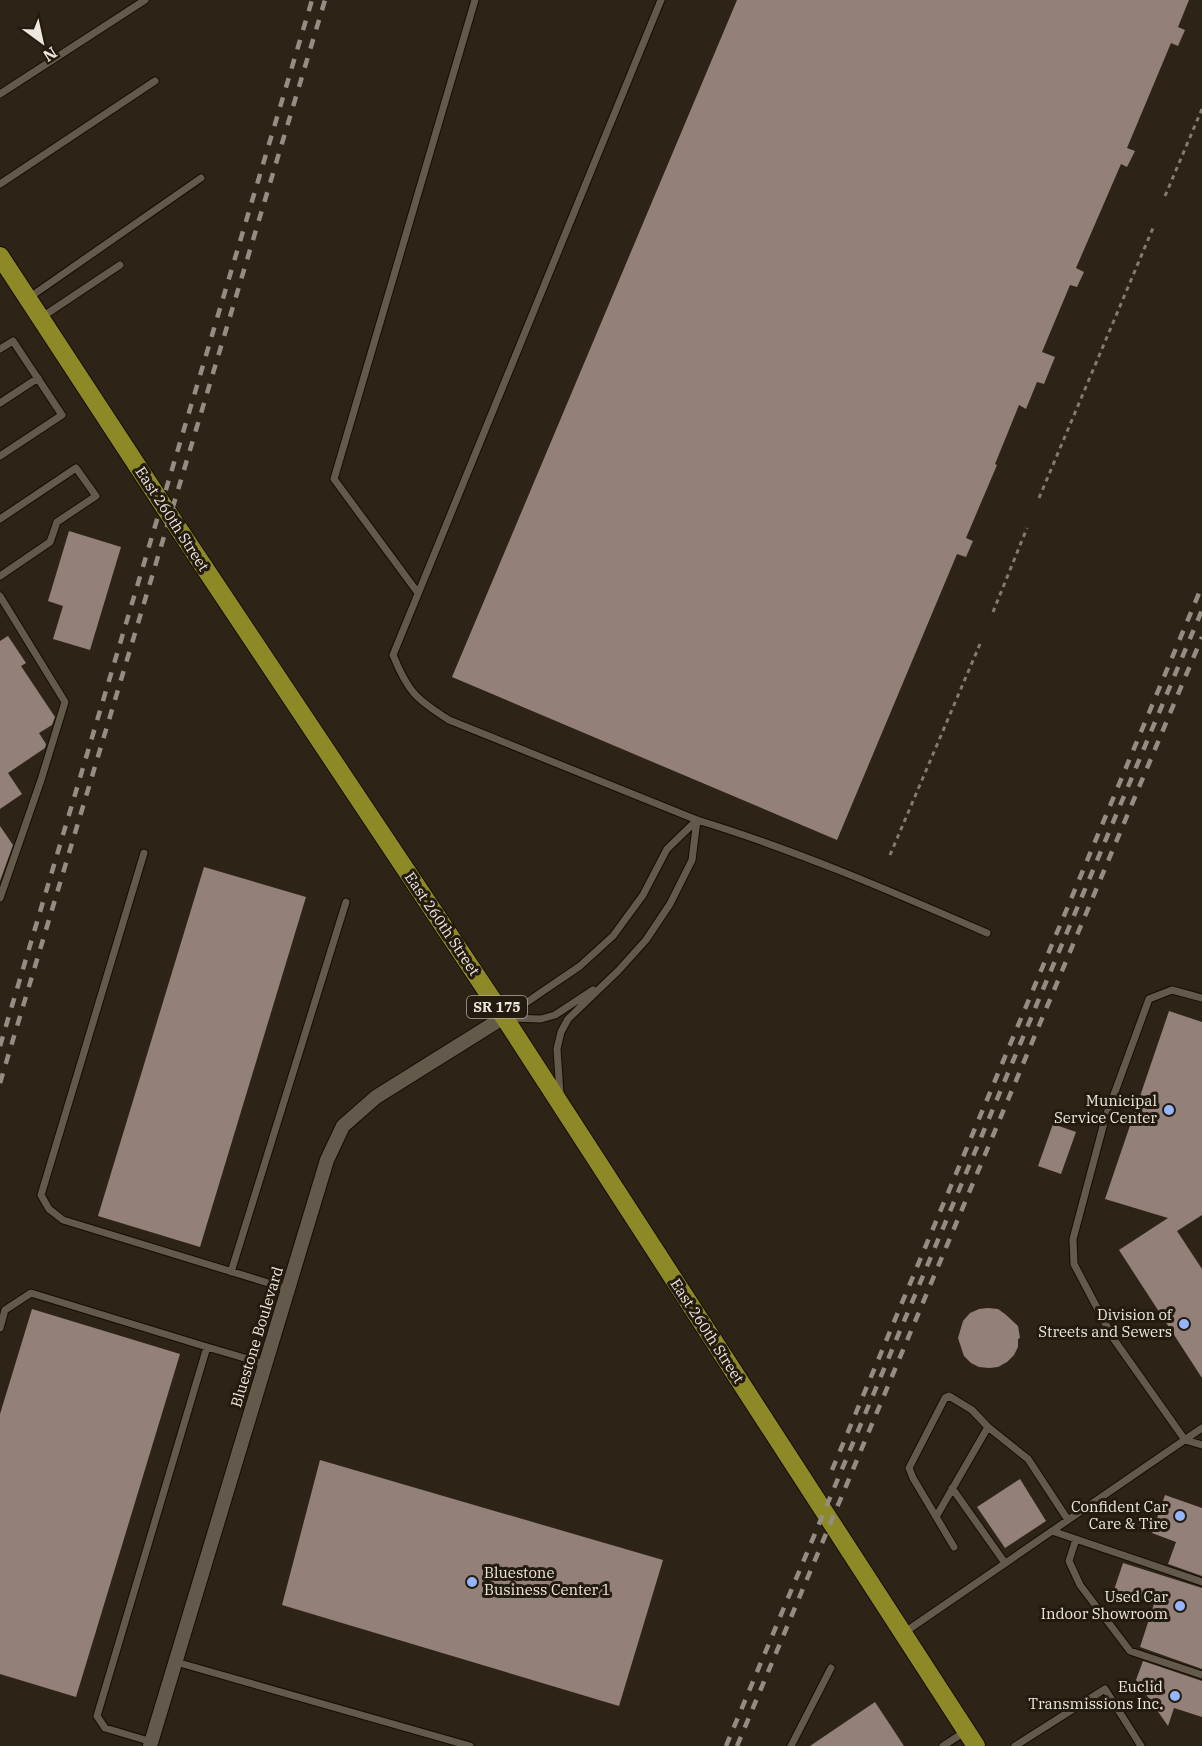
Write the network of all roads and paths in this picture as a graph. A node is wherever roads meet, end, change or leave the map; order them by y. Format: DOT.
graph roads {
  1 [pos="145,0"];
  2 [pos="475,0"];
  3 [pos="661,0"];
  4 [pos="155,81"];
  5 [pos="0,94"];
  6 [pos="1202,109"];
  7 [pos="201,178"];
  8 [pos="0,184"];
  9 [pos="1165,196"];
  10 [pos="1153,228"];
  11 [pos="0,256"];
  12 [pos="120,265"];
  13 [pos="28,298"];
  14 [pos="40,318"];
  15 [pos="0,349"];
  16 [pos="38,378"];
  17 [pos="0,403"];
  18 [pos="0,456"];
  19 [pos="1039,498"];
  20 [pos="0,519"];
  21 [pos="1027,528"];
  22 [pos="0,576"];
  23 [pos="418,593"];
  24 [pos="0,597"];
  25 [pos="993,612"];
  26 [pos="980,644"];
  27 [pos="697,820"];
  28 [pos="144,853"];
  29 [pos="890,855"];
  30 [pos="0,898"];
  31 [pos="346,902"];
  32 [pos="987,933"];
  33 [pos="605,982"];
  34 [pos="1202,998"];
  35 [pos="504,1017"];
  36 [pos="562,1108"];
  37 [pos="231,1272"];
  38 [pos="288,1289"];
  39 [pos="0,1328"];
  40 [pos="207,1347"];
  41 [pos="265,1364"];
  42 [pos="988,1427"];
  43 [pos="1202,1428"];
  44 [pos="1185,1440"];
  45 [pos="1202,1445"];
  46 [pos="952,1488"];
  47 [pos="936,1517"];
  48 [pos="1068,1520"];
  49 [pos="1052,1531"];
  50 [pos="1076,1539"];
  51 [pos="954,1547"];
  52 [pos="1005,1563"];
  53 [pos="1202,1582"];
  54 [pos="903,1634"];
  55 [pos="176,1662"];
  56 [pos="831,1668"];
  57 [pos="1202,1675"];
  58 [pos="971,1738"];
  59 [pos="151,1744"];
  60 [pos="470,1746"];
  61 [pos="791,1746"];
  62 [pos="944,1746"];
  63 [pos="1015,1746"];
  64 [pos="1141,1746"];
  1 -- 5 [label="lane"];
  2 -- 23 [label="lane"];
  3 -- 23 [label="lane"];
  4 -- 8 [label="lane"];
  6 -- 9 [label="path"];
  7 -- 13 [label="lane"];
  10 -- 19 [label="path"];
  11 -- 13 [label="main road, East 260th Street / SR 175"];
  12 -- 14 [label="lane"];
  13 -- 14 [label="main road, East 260th Street / SR 175"];
  14 -- 35 [label="main road, East 260th Street / SR 175"];
  15 -- 16 [label="lane"];
  16 -- 17 [label="lane"];
  16 -- 18 [label="lane"];
  20 -- 22 [label="lane"];
  21 -- 25 [label="path"];
  23 -- 27 [label="lane"];
  24 -- 30 [label="lane"];
  26 -- 29 [label="path"];
  27 -- 32 [label="lane"];
  27 -- 33 [label="lane"];
  27 -- 35 [label="lane"];
  28 -- 37 [label="lane"];
  31 -- 37 [label="lane"];
  33 -- 35 [label="lane"];
  33 -- 36 [label="lane"];
  34 -- 44 [label="lane"];
  35 -- 36 [label="main road, East 260th Street / SR 175"];
  35 -- 38 [label="street, Bluestone Boulevard"];
  36 -- 54 [label="main road, East 260th Street / SR 175"];
  37 -- 38 [label="lane"];
  38 -- 41 [label="street, Bluestone Boulevard"];
  39 -- 40 [label="lane"];
  40 -- 41 [label="lane"];
  40 -- 59 [label="lane"];
  41 -- 55 [label="street, Bluestone Boulevard"];
  42 -- 46 [label="lane"];
  42 -- 47 [label="lane"];
  42 -- 48 [label="lane"];
  43 -- 44 [label="lane"];
  44 -- 45 [label="lane"];
  44 -- 48 [label="lane"];
  46 -- 47 [label="lane"];
  46 -- 52 [label="lane"];
  47 -- 51 [label="lane"];
  48 -- 49 [label="lane"];
  49 -- 50 [label="lane"];
  49 -- 52 [label="lane"];
  50 -- 53 [label="lane"];
  50 -- 57 [label="lane"];
  52 -- 54 [label="lane"];
  54 -- 58 [label="main road, East 260th Street / SR 175"];
  55 -- 59 [label="street, Bluestone Boulevard"];
  55 -- 60 [label="lane"];
  56 -- 61 [label="lane"];
  58 -- 62 [label="lane"];
  63 -- 64 [label="lane"];
}
